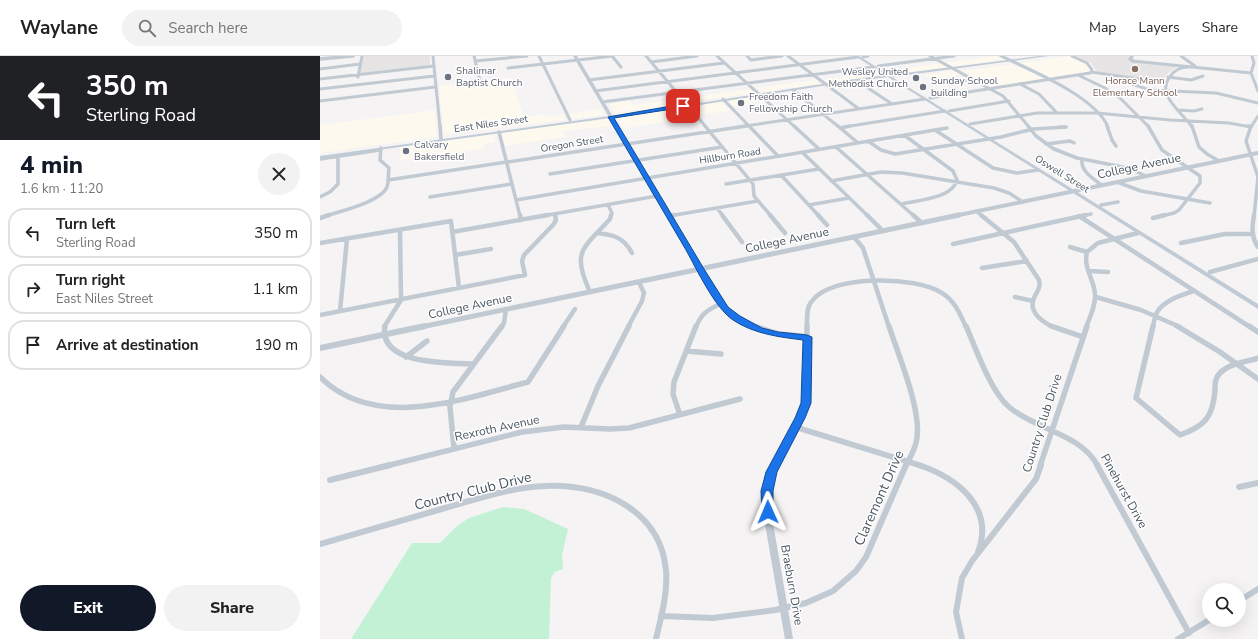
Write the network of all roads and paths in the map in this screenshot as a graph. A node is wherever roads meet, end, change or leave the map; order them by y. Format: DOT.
graph roads {
  1 [pos="353,56"];
  2 [pos="362,56"];
  3 [pos="433,56"];
  4 [pos="474,56"];
  5 [pos="528,56"];
  6 [pos="539,56"];
  7 [pos="575,56"];
  8 [pos="612,56"];
  9 [pos="646,56"];
  10 [pos="697,56"];
  11 [pos="717,56"];
  12 [pos="747,56"];
  13 [pos="782,56"];
  14 [pos="788,56"];
  15 [pos="860,56"];
  16 [pos="868,56"];
  17 [pos="930,56"];
  18 [pos="954,56"];
  19 [pos="1001,56"];
  20 [pos="1037,56"];
  21 [pos="1047,56"];
  22 [pos="1072,56"];
  23 [pos="1132,56"];
  24 [pos="1181,56"];
  25 [pos="1252,56"];
  26 [pos="320,59"];
  27 [pos="934,59"];
  28 [pos="578,60"];
  29 [pos="1010,60"];
  30 [pos="475,61"];
  31 [pos="1132,61"];
  32 [pos="651,62"];
  33 [pos="724,63"];
  34 [pos="360,64"];
  35 [pos="543,64"];
  36 [pos="799,65"];
  37 [pos="434,66"];
  38 [pos="876,66"];
  39 [pos="621,67"];
  40 [pos="1189,67"];
  41 [pos="1200,67"];
  42 [pos="508,68"];
  43 [pos="952,68"];
  44 [pos="320,69"];
  45 [pos="659,71"];
  46 [pos="1252,71"];
  47 [pos="1091,72"];
  48 [pos="735,73"];
  49 [pos="813,75"];
  50 [pos="358,76"];
  51 [pos="434,76"];
  52 [pos="1080,76"];
  53 [pos="1203,76"];
  54 [pos="892,77"];
  55 [pos="1131,78"];
  56 [pos="1168,78"];
  57 [pos="321,79"];
  58 [pos="973,79"];
  59 [pos="589,80"];
  60 [pos="1051,80"];
  61 [pos="480,81"];
  62 [pos="667,82"];
  63 [pos="846,82"];
  64 [pos="859,82"];
  65 [pos="951,82"];
  66 [pos="1166,82"];
  67 [pos="320,83"];
  68 [pos="746,83"];
  69 [pos="360,85"];
  70 [pos="827,85"];
  71 [pos="1021,85"];
  72 [pos="436,87"];
  73 [pos="320,89"];
  74 [pos="990,89"];
  75 [pos="793,90"];
  76 [pos="595,91"];
  77 [pos="1166,91"];
  78 [pos="1258,91"];
  79 [pos="676,93"];
  80 [pos="759,94"];
  81 [pos="359,96"];
  82 [pos="723,99"];
  83 [pos="927,99"];
  84 [pos="320,100"];
  85 [pos="602,102"];
  86 [pos="1009,102"];
  87 [pos="1258,103"];
  88 [pos="892,104"];
  89 [pos="687,105"];
  90 [pos="859,109"];
  91 [pos="1202,109"];
  92 [pos="946,110"];
  93 [pos="1178,110"];
  94 [pos="1057,113"];
  95 [pos="1097,113"];
  96 [pos="823,114"];
  97 [pos="610,116"];
  98 [pos="1020,116"];
  99 [pos="1258,116"];
  100 [pos="1141,117"];
  101 [pos="570,120"];
  102 [pos="786,120"];
  103 [pos="1188,121"];
  104 [pos="970,124"];
  105 [pos="528,126"];
  106 [pos="545,126"];
  107 [pos="748,126"];
  108 [pos="1066,126"];
  109 [pos="1251,127"];
  110 [pos="840,128"];
  111 [pos="947,128"];
  112 [pos="935,130"];
  113 [pos="1031,130"];
  114 [pos="499,132"];
  115 [pos="709,132"];
  116 [pos="904,135"];
  117 [pos="441,139"];
  118 [pos="991,139"];
  119 [pos="417,141"];
  120 [pos="868,141"];
  121 [pos="858,143"];
  122 [pos="1059,143"];
  123 [pos="627,144"];
  124 [pos="956,144"];
  125 [pos="1046,144"];
  126 [pos="1116,146"];
  127 [pos="722,147"];
  128 [pos="836,147"];
  129 [pos="381,149"];
  130 [pos="819,149"];
  131 [pos="924,149"];
  132 [pos="802,152"];
  133 [pos="1258,153"];
  134 [pos="337,154"];
  135 [pos="1249,154"];
  136 [pos="320,156"];
  137 [pos="778,156"];
  138 [pos="1082,159"];
  139 [pos="636,160"];
  140 [pos="1219,161"];
  141 [pos="506,162"];
  142 [pos="736,163"];
  143 [pos="1187,167"];
  144 [pos="819,169"];
  145 [pos="1038,170"];
  146 [pos="550,174"];
  147 [pos="868,174"];
  148 [pos="781,175"];
  149 [pos="1146,176"];
  150 [pos="647,178"];
  151 [pos="388,180"];
  152 [pos="750,180"];
  153 [pos="831,181"];
  154 [pos="957,182"];
  155 [pos="1117,182"];
  156 [pos="1258,183"];
  157 [pos="512,184"];
  158 [pos="726,184"];
  159 [pos="1101,185"];
  160 [pos="1074,191"];
  161 [pos="657,196"];
  162 [pos="320,197"];
  163 [pos="430,197"];
  164 [pos="849,198"];
  165 [pos="1188,199"];
  166 [pos="516,200"];
  167 [pos="758,201"];
  168 [pos="1023,202"];
  169 [pos="1118,202"];
  170 [pos="1210,203"];
  171 [pos="608,204"];
  172 [pos="901,204"];
  173 [pos="809,205"];
  174 [pos="1101,205"];
  175 [pos="717,208"];
  176 [pos="976,211"];
  177 [pos="555,214"];
  178 [pos="1091,214"];
  179 [pos="1256,214"];
  180 [pos="669,216"];
  181 [pos="1079,216"];
  182 [pos="320,218"];
  183 [pos="1153,218"];
  184 [pos="521,220"];
  185 [pos="922,222"];
  186 [pos="827,225"];
  187 [pos="400,230"];
  188 [pos="883,231"];
  189 [pos="452,232"];
  190 [pos="598,232"];
  191 [pos="1138,232"];
  192 [pos="784,233"];
  193 [pos="1004,233"];
  194 [pos="1252,234"];
  195 [pos="854,237"];
  196 [pos="1113,238"];
  197 [pos="347,239"];
  198 [pos="742,242"];
  199 [pos="320,243"];
  200 [pos="1181,243"];
  201 [pos="953,244"];
  202 [pos="1070,247"];
  203 [pos="1258,247"];
  204 [pos="491,249"];
  205 [pos="1087,252"];
  206 [pos="632,253"];
  207 [pos="1174,253"];
  208 [pos="455,255"];
  209 [pos="1258,259"];
  210 [pos="1028,261"];
  211 [pos="982,268"];
  212 [pos="700,269"];
  213 [pos="1089,271"];
  214 [pos="1108,272"];
  215 [pos="1210,272"];
  216 [pos="639,282"];
  217 [pos="874,282"];
  218 [pos="460,288"];
  219 [pos="1194,291"];
  220 [pos="590,292"];
  221 [pos="1015,297"];
  222 [pos="1096,297"];
  223 [pos="401,299"];
  224 [pos="1033,300"];
  225 [pos="1258,301"];
  226 [pos="722,303"];
  227 [pos="1258,306"];
  228 [pos="506,309"];
  229 [pos="575,309"];
  230 [pos="340,311"];
  231 [pos="1156,314"];
  232 [pos="320,315"];
  233 [pos="1258,332"];
  234 [pos="384,335"];
  235 [pos="807,337"];
  236 [pos="1083,337"];
  237 [pos="427,341"];
  238 [pos="320,348"];
  239 [pos="686,352"];
  240 [pos="721,354"];
  241 [pos="406,357"];
  242 [pos="1258,358"];
  243 [pos="473,364"];
  244 [pos="1238,364"];
  245 [pos="320,377"];
  246 [pos="1258,379"];
  247 [pos="740,399"];
  248 [pos="450,401"];
  249 [pos="680,415"];
  250 [pos="581,427"];
  251 [pos="795,427"];
  252 [pos="1052,432"];
  253 [pos="454,448"];
  254 [pos="908,462"];
  255 [pos="330,480"];
  256 [pos="1258,483"];
  257 [pos="1239,487"];
  258 [pos="320,544"];
  259 [pos="974,558"];
  260 [pos="1258,589"];
  261 [pos="1246,597"];
  262 [pos="784,609"];
  263 [pos="661,616"];
  264 [pos="1202,625"];
  265 [pos="1189,633"];
  266 [pos="656,639"];
  267 [pos="789,639"];
  268 [pos="962,639"];
  269 [pos="1178,639"];
  1 -- 26 [label="street"];
  2 -- 34 [label="street"];
  3 -- 37 [label="street"];
  4 -- 30 [label="street"];
  5 -- 30 [label="street"];
  6 -- 35 [label="street"];
  7 -- 28 [label="street"];
  8 -- 28 [label="street"];
  8 -- 39 [label="street"];
  9 -- 32 [label="street"];
  10 -- 32 [label="street"];
  11 -- 33 [label="street"];
  12 -- 13 [label="street"];
  14 -- 36 [label="street"];
  15 -- 16 [label="street"];
  15 -- 36 [label="street"];
  15 -- 38 [label="main road, Oswell Street"];
  17 -- 27 [label="street"];
  18 -- 27 [label="street"];
  19 -- 29 [label="street"];
  20 -- 29 [label="main road, East Niles Street"];
  21 -- 29 [label="main road, East Niles Street"];
  22 -- 47 [label="street"];
  23 -- 31 [label="street"];
  24 -- 41 [label="street"];
  25 -- 46 [label="street"];
  27 -- 38 [label="street"];
  27 -- 43 [label="street"];
  28 -- 35 [label="street"];
  28 -- 59 [label="street"];
  29 -- 43 [label="main road, East Niles Street"];
  29 -- 60 [label="street"];
  30 -- 61 [label="street"];
  31 -- 40 [label="street"];
  32 -- 45 [label="street"];
  33 -- 45 [label="street"];
  33 -- 48 [label="street"];
  34 -- 44 [label="street"];
  34 -- 50 [label="street"];
  35 -- 42 [label="street"];
  35 -- 101 [label="street"];
  36 -- 48 [label="street"];
  36 -- 49 [label="street"];
  37 -- 50 [label="street"];
  37 -- 51 [label="street"];
  38 -- 49 [label="street"];
  38 -- 54 [label="main road, Oswell Street"];
  40 -- 41 [label="street"];
  40 -- 56 [label="street"];
  41 -- 46 [label="street"];
  43 -- 54 [label="main road, East Niles Street"];
  43 -- 58 [label="street"];
  45 -- 59 [label="street"];
  45 -- 62 [label="street"];
  46 -- 78 [label="street"];
  47 -- 52 [label="street, Oregon Street"];
  47 -- 55 [label="street"];
  48 -- 62 [label="street"];
  48 -- 68 [label="street"];
  49 -- 68 [label="street"];
  49 -- 70 [label="street"];
  50 -- 57 [label="street"];
  51 -- 69 [label="street"];
  51 -- 72 [label="street"];
  52 -- 60 [label="street, Oregon Street"];
  52 -- 100 [label="street"];
  53 -- 56 [label="street"];
  54 -- 63 [label="main road, East Niles Street"];
  54 -- 64 [label="main road, East Niles Street"];
  54 -- 83 [label="main road, Oswell Street"];
  54 -- 83 [label="main road, Oswell Street"];
  55 -- 66 [label="street"];
  55 -- 77 [label="street"];
  56 -- 66 [label="street"];
  57 -- 67 [label="street"];
  58 -- 65 [label="street"];
  58 -- 74 [label="street"];
  59 -- 76 [label="street"];
  60 -- 71 [label="street, Oregon Street"];
  60 -- 95 [label="street"];
  62 -- 76 [label="street"];
  62 -- 79 [label="street"];
  63 -- 64 [label="main road, East Niles Street"];
  63 -- 70 [label="main road, East Niles Street"];
  64 -- 88 [label="street"];
  66 -- 77 [label="street"];
  68 -- 79 [label="street"];
  68 -- 80 [label="street"];
  69 -- 73 [label="street"];
  69 -- 81 [label="street"];
  70 -- 75 [label="main road, East Niles Street"];
  70 -- 90 [label="street"];
  71 -- 74 [label="street, Oregon Street"];
  71 -- 94 [label="street"];
  72 -- 81 [label="street"];
  72 -- 117 [label="street"];
  74 -- 83 [label="street, Oregon Street"];
  74 -- 86 [label="street"];
  75 -- 80 [label="main road, East Niles Street"];
  75 -- 96 [label="street"];
  76 -- 85 [label="street"];
  77 -- 87 [label="street"];
  77 -- 93 [label="street"];
  79 -- 85 [label="street"];
  79 -- 89 [label="street"];
  80 -- 82 [label="main road, East Niles Street"];
  80 -- 102 [label="street"];
  81 -- 84 [label="street"];
  82 -- 89 [label="main road, East Niles Street"];
  82 -- 107 [label="street"];
  83 -- 88 [label="street, Oregon Street"];
  83 -- 92 [label="main road, Oswell Street"];
  85 -- 97 [label="street"];
  86 -- 92 [label="street"];
  86 -- 98 [label="street"];
  88 -- 90 [label="street, Oregon Street"];
  89 -- 97 [label="main road, East Niles Street"];
  89 -- 115 [label="street"];
  90 -- 96 [label="street, Oregon Street"];
  91 -- 93 [label="street"];
  92 -- 104 [label="main road, Oswell Street"];
  92 -- 110 [label="street"];
  92 -- 118 [label="main road, Oswell Street"];
  93 -- 103 [label="street"];
  94 -- 95 [label="street"];
  94 -- 98 [label="street"];
  95 -- 100 [label="street"];
  95 -- 126 [label="street"];
  96 -- 102 [label="street, Oregon Street"];
  96 -- 110 [label="street"];
  97 -- 101 [label="main road, East Niles Street"];
  97 -- 106 [label="main road, East Niles Street"];
  97 -- 123 [label="street"];
  98 -- 104 [label="street"];
  98 -- 113 [label="street"];
  99 -- 109 [label="street"];
  100 -- 103 [label="street"];
  100 -- 143 [label="street"];
  101 -- 105 [label="main road, East Niles Street"];
  101 -- 106 [label="main road"];
  102 -- 107 [label="street, Oregon Street"];
  102 -- 130 [label="street"];
  103 -- 109 [label="street"];
  103 -- 140 [label="street"];
  104 -- 118 [label="main road, Oswell Street"];
  105 -- 114 [label="main road"];
  105 -- 117 [label="main road, East Niles Street"];
  106 -- 114 [label="main road, East Niles Street"];
  107 -- 115 [label="street, Oregon Street"];
  107 -- 137 [label="street"];
  108 -- 113 [label="street"];
  109 -- 135 [label="street"];
  110 -- 121 [label="street"];
  111 -- 112 [label="street, Hillburn Road"];
  112 -- 116 [label="street, Hillburn Road"];
  112 -- 124 [label="street"];
  113 -- 118 [label="street"];
  113 -- 125 [label="street"];
  114 -- 117 [label="main road, East Niles Street"];
  114 -- 141 [label="street"];
  115 -- 123 [label="street, Oregon Street"];
  115 -- 127 [label="street"];
  116 -- 120 [label="street, Hillburn Road"];
  116 -- 131 [label="street"];
  117 -- 119 [label="main road, East Niles Street"];
  117 -- 129 [label="main road, East Niles Street"];
  118 -- 124 [label="street"];
  118 -- 145 [label="main road, Oswell Street"];
  118 -- 160 [label="main road, Oswell Street"];
  119 -- 129 [label="main road"];
  119 -- 134 [label="main road, East Niles Street"];
  120 -- 121 [label="street, Hillburn Road"];
  120 -- 131 [label="street"];
  121 -- 128 [label="street, Hillburn Road"];
  122 -- 125 [label="street"];
  123 -- 139 [label="street"];
  123 -- 141 [label="street, Oregon Street"];
  124 -- 131 [label="street"];
  124 -- 145 [label="street"];
  125 -- 138 [label="street"];
  127 -- 139 [label="street"];
  127 -- 142 [label="street"];
  128 -- 130 [label="street, Hillburn Road"];
  128 -- 147 [label="street"];
  129 -- 134 [label="street"];
  129 -- 136 [label="main road, East Niles Street"];
  129 -- 151 [label="street"];
  130 -- 132 [label="street, Hillburn Road"];
  131 -- 154 [label="street"];
  132 -- 137 [label="street, Hillburn Road"];
  132 -- 144 [label="street"];
  133 -- 135 [label="street, College Avenue"];
  134 -- 136 [label="main road, East Niles Street"];
  134 -- 162 [label="street"];
  135 -- 140 [label="street, College Avenue"];
  135 -- 156 [label="street"];
  137 -- 142 [label="street, Hillburn Road"];
  138 -- 149 [label="street"];
  138 -- 159 [label="street"];
  139 -- 146 [label="street"];
  139 -- 150 [label="street"];
  140 -- 143 [label="street, College Avenue"];
  141 -- 151 [label="street, Oregon Street"];
  141 -- 157 [label="street"];
  142 -- 150 [label="street, Hillburn Road"];
  142 -- 152 [label="street"];
  143 -- 149 [label="street, College Avenue"];
  143 -- 165 [label="street"];
  144 -- 148 [label="street"];
  144 -- 153 [label="street"];
  145 -- 160 [label="main road, Oswell Street"];
  147 -- 153 [label="street"];
  147 -- 154 [label="street"];
  147 -- 172 [label="street"];
  148 -- 152 [label="street"];
  148 -- 173 [label="street"];
  149 -- 155 [label="street, College Avenue"];
  150 -- 161 [label="street"];
  150 -- 166 [label="street, Hillburn Road"];
  151 -- 182 [label="street"];
  152 -- 158 [label="street"];
  152 -- 167 [label="street"];
  153 -- 164 [label="street"];
  154 -- 168 [label="street"];
  154 -- 172 [label="street"];
  155 -- 159 [label="street, College Avenue"];
  155 -- 165 [label="street"];
  156 -- 179 [label="street"];
  157 -- 163 [label="street"];
  157 -- 166 [label="street"];
  159 -- 160 [label="street, College Avenue"];
  160 -- 168 [label="street, College Avenue"];
  160 -- 174 [label="main road, Oswell Street"];
  160 -- 191 [label="main road, Oswell Street"];
  161 -- 171 [label="street"];
  161 -- 180 [label="street"];
  164 -- 173 [label="street"];
  164 -- 188 [label="street"];
  165 -- 170 [label="street"];
  165 -- 183 [label="street"];
  166 -- 184 [label="street"];
  167 -- 175 [label="street"];
  167 -- 192 [label="street"];
  168 -- 176 [label="street, College Avenue"];
  169 -- 174 [label="street"];
  171 -- 177 [label="street"];
  171 -- 190 [label="street"];
  172 -- 185 [label="street"];
  173 -- 186 [label="street"];
  174 -- 207 [label="main road, Oswell Street"];
  175 -- 180 [label="street"];
  175 -- 198 [label="street"];
  176 -- 185 [label="street, College Avenue"];
  176 -- 193 [label="street"];
  177 -- 184 [label="street"];
  177 -- 218 [label="street"];
  178 -- 181 [label="street"];
  179 -- 194 [label="street"];
  180 -- 212 [label="street"];
  181 -- 193 [label="street"];
  181 -- 196 [label="street"];
  184 -- 189 [label="street"];
  185 -- 188 [label="street, College Avenue"];
  187 -- 189 [label="street"];
  187 -- 197 [label="street"];
  187 -- 223 [label="street"];
  188 -- 195 [label="street, College Avenue"];
  189 -- 208 [label="street"];
  190 -- 206 [label="street"];
  190 -- 220 [label="street"];
  191 -- 196 [label="street"];
  191 -- 207 [label="main road, Oswell Street"];
  193 -- 201 [label="street"];
  193 -- 210 [label="street"];
  194 -- 200 [label="street"];
  194 -- 203 [label="street"];
  195 -- 212 [label="street, College Avenue"];
  195 -- 217 [label="street, Claremont Drive"];
  196 -- 205 [label="street"];
  196 -- 219 [label="street"];
  197 -- 199 [label="street"];
  197 -- 230 [label="street"];
  202 -- 205 [label="street"];
  204 -- 208 [label="street"];
  205 -- 213 [label="street"];
  207 -- 215 [label="main road"];
  207 -- 227 [label="main road, Oswell Street"];
  208 -- 218 [label="street"];
  209 -- 215 [label="street"];
  210 -- 211 [label="street"];
  210 -- 224 [label="street"];
  212 -- 216 [label="street, College Avenue"];
  212 -- 226 [label="street"];
  213 -- 214 [label="street"];
  213 -- 222 [label="street"];
  215 -- 225 [label="main road"];
  216 -- 220 [label="street, College Avenue"];
  216 -- 250 [label="street"];
  217 -- 235 [label="street, Braeburn Drive"];
  217 -- 252 [label="street, Pinehurst Drive"];
  217 -- 254 [label="street, Claremont Drive"];
  218 -- 223 [label="street"];
  219 -- 231 [label="street"];
  219 -- 233 [label="street"];
  220 -- 228 [label="street, College Avenue"];
  221 -- 224 [label="street"];
  222 -- 231 [label="street"];
  222 -- 236 [label="street, Country Club Drive"];
  223 -- 230 [label="street"];
  223 -- 234 [label="street"];
  224 -- 236 [label="street"];
  226 -- 235 [label="street"];
  226 -- 239 [label="street"];
  228 -- 234 [label="street, College Avenue"];
  228 -- 243 [label="street"];
  229 -- 248 [label="street"];
  230 -- 232 [label="street"];
  231 -- 244 [label="street"];
  231 -- 244 [label="street"];
  234 -- 238 [label="street, College Avenue"];
  234 -- 241 [label="street"];
  235 -- 251 [label="street, Braeburn Drive"];
  236 -- 252 [label="street, Country Club Drive"];
  237 -- 241 [label="street"];
  239 -- 240 [label="street"];
  239 -- 249 [label="street"];
  241 -- 243 [label="street"];
  242 -- 244 [label="street"];
  243 -- 248 [label="street"];
  244 -- 246 [label="street"];
  245 -- 248 [label="street"];
  247 -- 249 [label="street, Rexroth Avenue"];
  248 -- 253 [label="street"];
  249 -- 250 [label="street, Rexroth Avenue"];
  250 -- 253 [label="street, Rexroth Avenue"];
  251 -- 254 [label="street"];
  251 -- 262 [label="street, Braeburn Drive"];
  252 -- 259 [label="street, Country Club Drive"];
  252 -- 265 [label="street, Pinehurst Drive"];
  253 -- 255 [label="street, Rexroth Avenue"];
  254 -- 259 [label="street"];
  254 -- 262 [label="street, Claremont Drive"];
  256 -- 257 [label="street"];
  258 -- 263 [label="street, Country Club Drive"];
  259 -- 268 [label="street, Country Club Drive"];
  260 -- 261 [label="street"];
  262 -- 263 [label="street, Claremont Drive"];
  262 -- 267 [label="street, Braeburn Drive"];
  263 -- 266 [label="street, Country Club Drive"];
  264 -- 265 [label="street"];
  265 -- 269 [label="street"];
}
